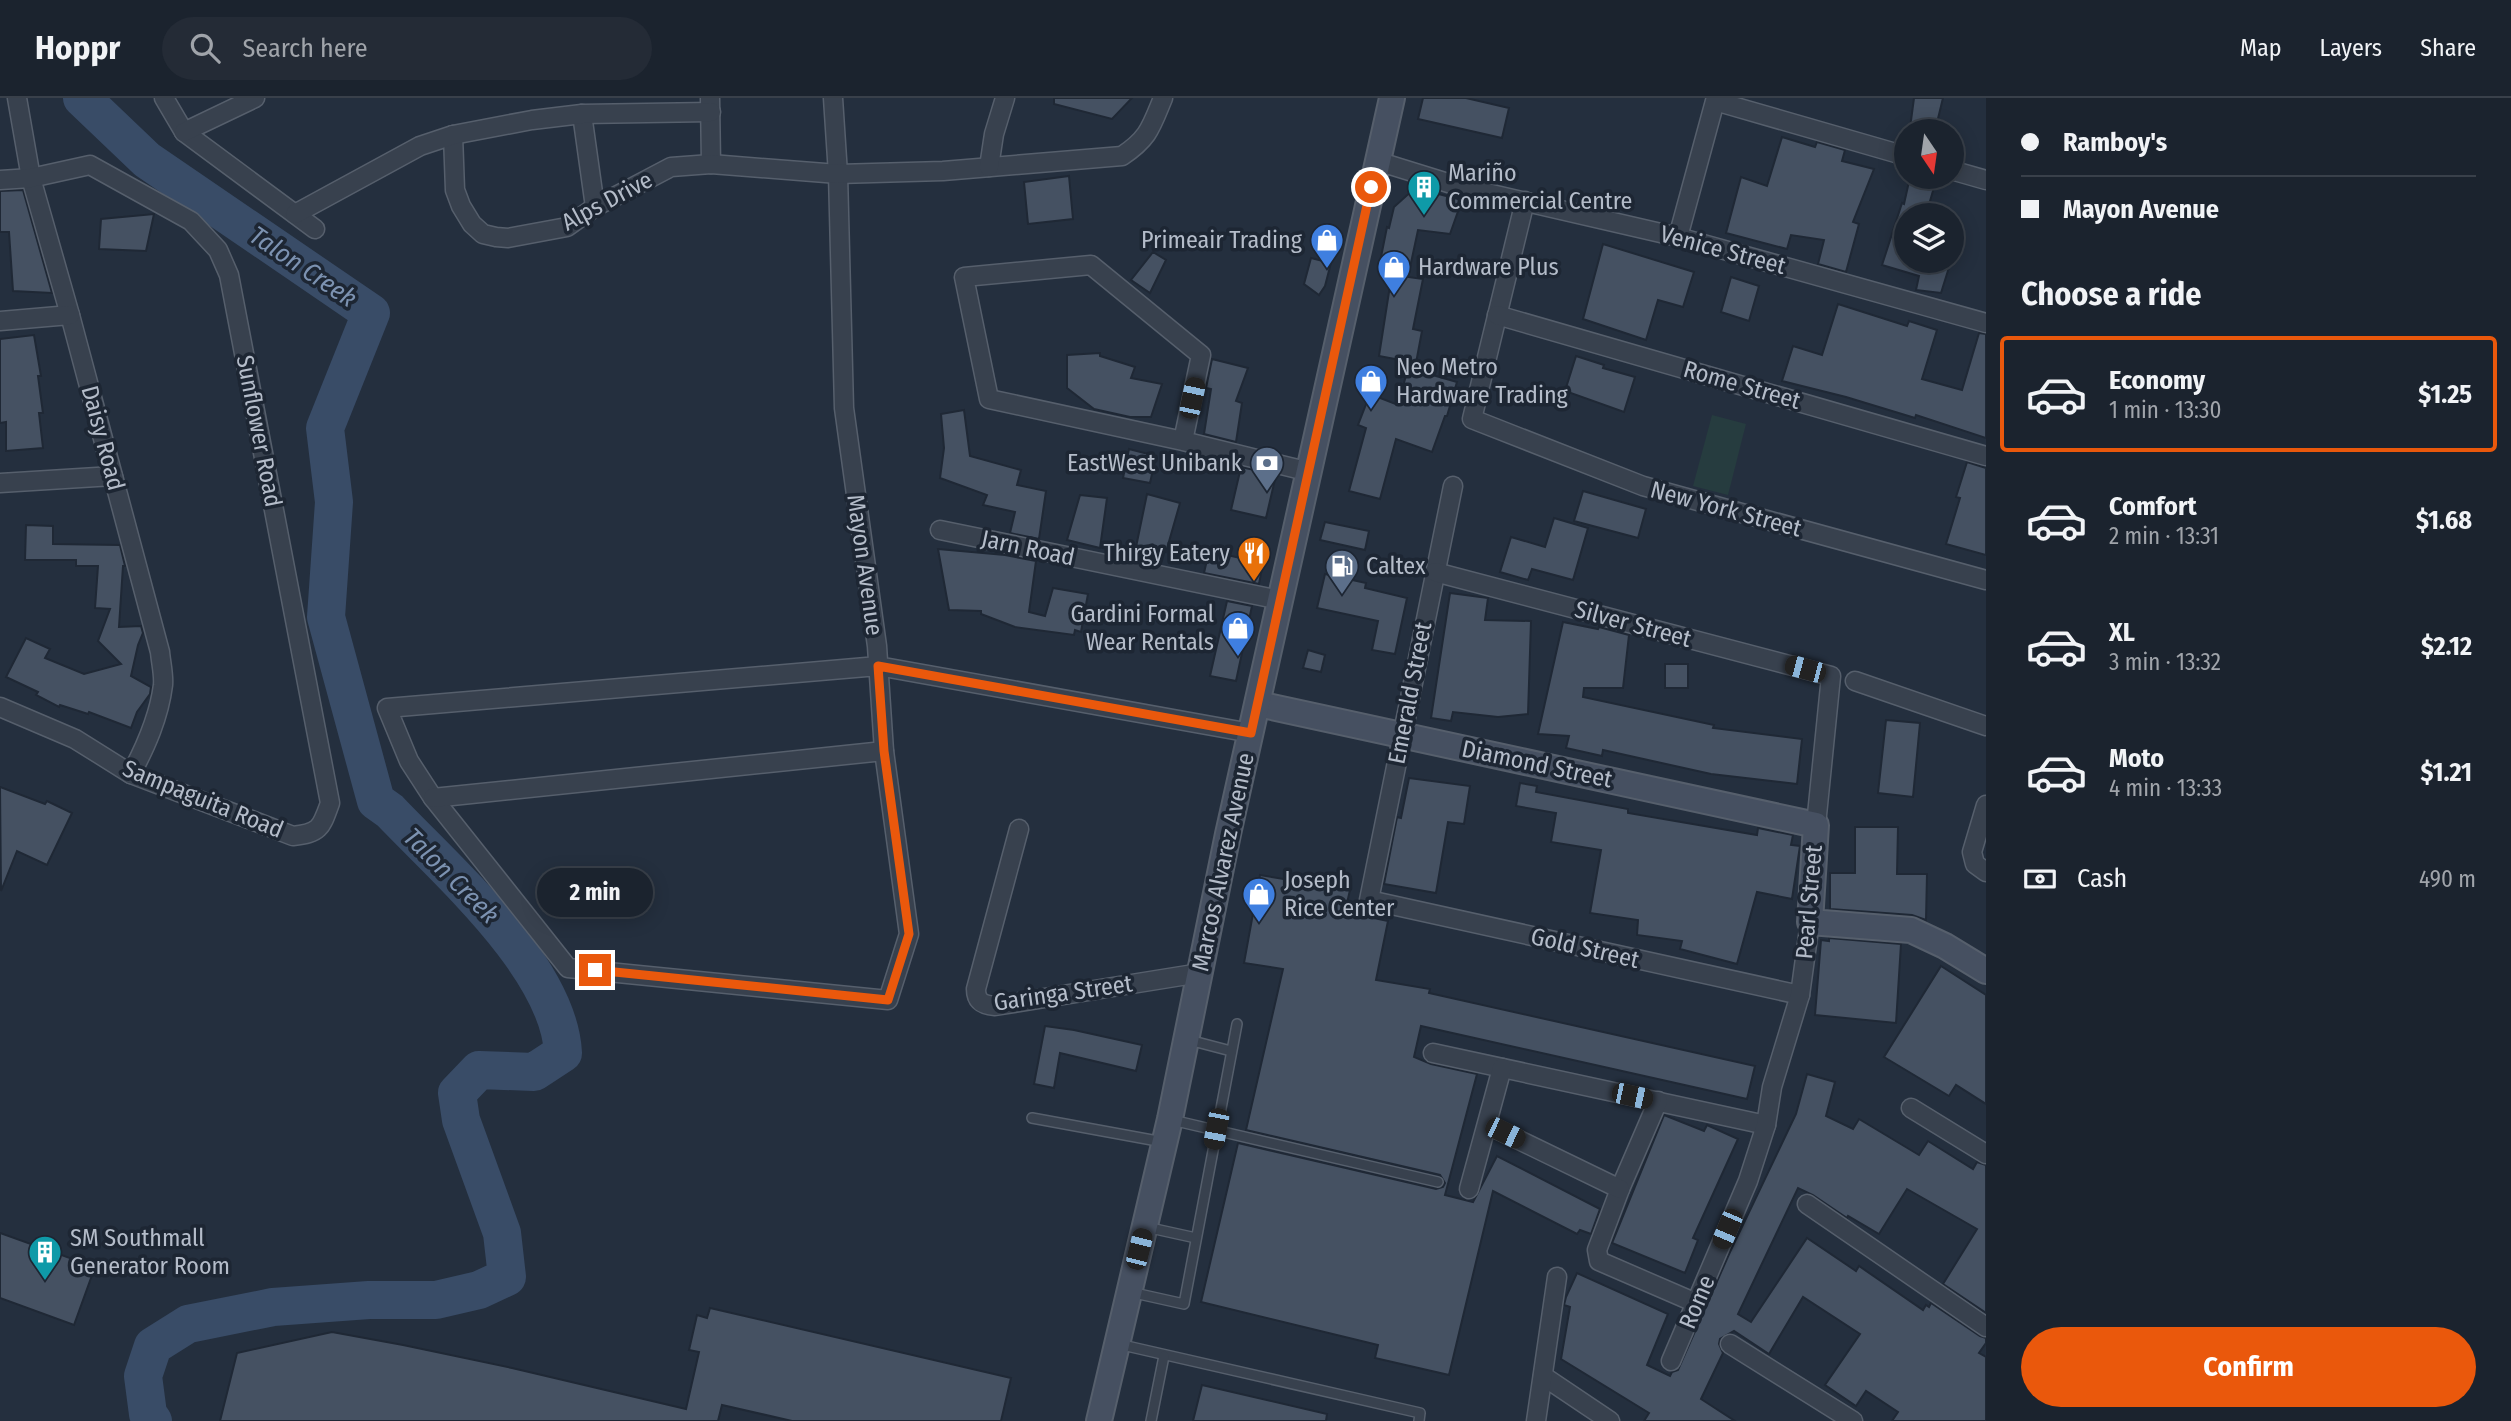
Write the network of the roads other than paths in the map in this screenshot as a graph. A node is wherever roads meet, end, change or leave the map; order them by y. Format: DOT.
graph roads {
  1 [pos="17,98"];
  2 [pos="164,98"];
  3 [pos="255,98"];
  4 [pos="833,98"];
  5 [pos="1004,98"];
  6 [pos="1163,98"];
  7 [pos="1392,98"];
  8 [pos="1715,100"];
  9 [pos="710,105"];
  10 [pos="582,114"];
  11 [pos="184,132"];
  12 [pos="453,135"];
  13 [pos="1894,152"];
  14 [pos="1377,162"];
  15 [pos="712,164"];
  16 [pos="989,167"];
  17 [pos="838,174"];
  18 [pos="1964,174"];
  19 [pos="31,178"];
  20 [pos="0,180"];
  21 [pos="1986,180"];
  22 [pos="1525,201"];
  23 [pos="595,207"];
  24 [pos="295,214"];
  25 [pos="314,229"];
  26 [pos="1678,237"];
  27 [pos="70,315"];
  28 [pos="1497,315"];
  29 [pos="0,320"];
  30 [pos="1986,323"];
  31 [pos="1183,441"];
  32 [pos="1986,456"];
  33 [pos="1310,472"];
  34 [pos="113,476"];
  35 [pos="0,483"];
  36 [pos="1452,486"];
  37 [pos="940,530"];
  38 [pos="1434,572"];
  39 [pos="1986,580"];
  40 [pos="1280,600"];
  41 [pos="878,666"];
  42 [pos="1831,676"];
  43 [pos="1855,681"];
  44 [pos="1258,704"];
  45 [pos="0,707"];
  46 [pos="1986,726"];
  47 [pos="1251,733"];
  48 [pos="1402,734"];
  49 [pos="884,751"];
  50 [pos="131,774"];
  51 [pos="433,798"];
  52 [pos="1986,806"];
  53 [pos="1816,825"];
  54 [pos="1019,830"];
  55 [pos="293,836"];
  56 [pos="1986,872"];
  57 [pos="1369,900"];
  58 [pos="1810,922"];
  59 [pos="1986,971"];
  60 [pos="1200,972"];
  61 [pos="1800,995"];
  62 [pos="1237,1024"];
  63 [pos="1186,1039"];
  64 [pos="1231,1051"];
  65 [pos="1433,1053"];
  66 [pos="1502,1068"];
  67 [pos="1658,1101"];
  68 [pos="1911,1108"];
  69 [pos="1032,1118"];
  70 [pos="1488,1125"];
  71 [pos="1766,1125"];
  72 [pos="1216,1129"];
  73 [pos="1167,1131"];
  74 [pos="1986,1153"];
  75 [pos="1438,1182"];
  76 [pos="1469,1189"];
  77 [pos="1620,1189"];
  78 [pos="1807,1204"];
  79 [pos="1144,1227"];
  80 [pos="1196,1238"];
  81 [pos="1557,1276"];
  82 [pos="1128,1292"];
  83 [pos="1696,1303"];
  84 [pos="1986,1327"];
  85 [pos="1116,1344"];
  86 [pos="1730,1345"];
  87 [pos="1164,1356"];
  88 [pos="1671,1361"];
  89 [pos="1544,1376"];
  90 [pos="1099,1421"];
  91 [pos="1151,1421"];
  92 [pos="1419,1421"];
  93 [pos="1536,1421"];
  94 [pos="1610,1421"];
  95 [pos="1853,1421"];
  1 -- 19 [label="street, Daisy Road"];
  2 -- 11 [label="street"];
  3 -- 11 [label="street"];
  4 -- 17 [label="street, Mayon Avenue"];
  5 -- 16 [label="street"];
  6 -- 16 [label="street, Alps Drive"];
  7 -- 14 [label="main road, Marcos Alvarez Avenue"];
  8 -- 13 [label="street"];
  8 -- 26 [label="street"];
  9 -- 10 [label="street"];
  9 -- 15 [label="street"];
  10 -- 12 [label="street"];
  10 -- 23 [label="street"];
  11 -- 24 [label="street"];
  12 -- 23 [label="street, Alps Drive"];
  12 -- 24 [label="street"];
  14 -- 22 [label="street, Venice Street"];
  14 -- 33 [label="main road, Marcos Alvarez Avenue"];
  15 -- 17 [label="street, Alps Drive"];
  15 -- 23 [label="street, Alps Drive"];
  16 -- 17 [label="street, Alps Drive"];
  17 -- 41 [label="street, Mayon Avenue"];
  18 -- 21 [label="street"];
  19 -- 20 [label="street, Sunflower Road"];
  19 -- 27 [label="street, Daisy Road"];
  19 -- 55 [label="street, Sunflower Road"];
  22 -- 26 [label="street, Venice Street"];
  22 -- 28 [label="street"];
  24 -- 25 [label="street"];
  26 -- 30 [label="street, Venice Street"];
  27 -- 29 [label="street"];
  27 -- 34 [label="street, Daisy Road"];
  28 -- 32 [label="street, Rome Street"];
  28 -- 39 [label="street, New York Street"];
  31 -- 31 [label="street"];
  31 -- 33 [label="street"];
  33 -- 40 [label="main road, Marcos Alvarez Avenue"];
  34 -- 35 [label="street"];
  34 -- 50 [label="street, Daisy Road"];
  36 -- 38 [label="street, Emerald Street"];
  37 -- 40 [label="street, Jarn Road"];
  38 -- 42 [label="street, Silver Street"];
  38 -- 48 [label="street, Emerald Street"];
  40 -- 44 [label="main road, Marcos Alvarez Avenue"];
  41 -- 47 [label="street"];
  41 -- 49 [label="street, Mayon Avenue"];
  41 -- 51 [label="street"];
  42 -- 53 [label="street, Pearl Street"];
  43 -- 46 [label="street"];
  44 -- 47 [label="main road, Marcos Alvarez Avenue"];
  44 -- 48 [label="main road, Diamond Street"];
  45 -- 50 [label="street, Sampaguita Road"];
  47 -- 60 [label="main road, Marcos Alvarez Avenue"];
  48 -- 53 [label="main road, Diamond Street"];
  48 -- 57 [label="street, Emerald Street"];
  49 -- 51 [label="street"];
  49 -- 51 [label="street, Mayon Avenue"];
  50 -- 55 [label="street, Sampaguita Road"];
  52 -- 56 [label="street"];
  53 -- 58 [label="main road, Pearl Street"];
  54 -- 60 [label="street, Garinga Street"];
  57 -- 61 [label="street, Gold Street"];
  58 -- 59 [label="main road"];
  58 -- 61 [label="street, Pearl Street"];
  60 -- 63 [label="main road, Marcos Alvarez Avenue"];
  61 -- 71 [label="street, Pearl Street"];
  62 -- 64 [label="lane"];
  63 -- 64 [label="lane"];
  63 -- 73 [label="main road, Marcos Alvarez Avenue"];
  64 -- 72 [label="lane"];
  65 -- 66 [label="street"];
  66 -- 67 [label="street"];
  66 -- 70 [label="street"];
  67 -- 71 [label="street"];
  67 -- 77 [label="street"];
  68 -- 74 [label="street"];
  69 -- 73 [label="lane"];
  70 -- 76 [label="street"];
  70 -- 77 [label="street"];
  71 -- 83 [label="street, Rome"];
  72 -- 73 [label="lane"];
  72 -- 75 [label="lane"];
  72 -- 80 [label="lane"];
  73 -- 79 [label="main road, Marcos Alvarez Avenue"];
  77 -- 83 [label="street"];
  78 -- 84 [label="street"];
  79 -- 80 [label="lane"];
  79 -- 82 [label="main road, Marcos Alvarez Avenue"];
  80 -- 82 [label="lane"];
  81 -- 89 [label="street"];
  82 -- 85 [label="main road, Marcos Alvarez Avenue"];
  83 -- 88 [label="street, Rome"];
  85 -- 87 [label="lane"];
  85 -- 90 [label="main road, Marcos Alvarez Avenue"];
  86 -- 95 [label="street"];
  87 -- 91 [label="lane"];
  87 -- 92 [label="lane"];
  89 -- 93 [label="street"];
  89 -- 94 [label="street"];
}
